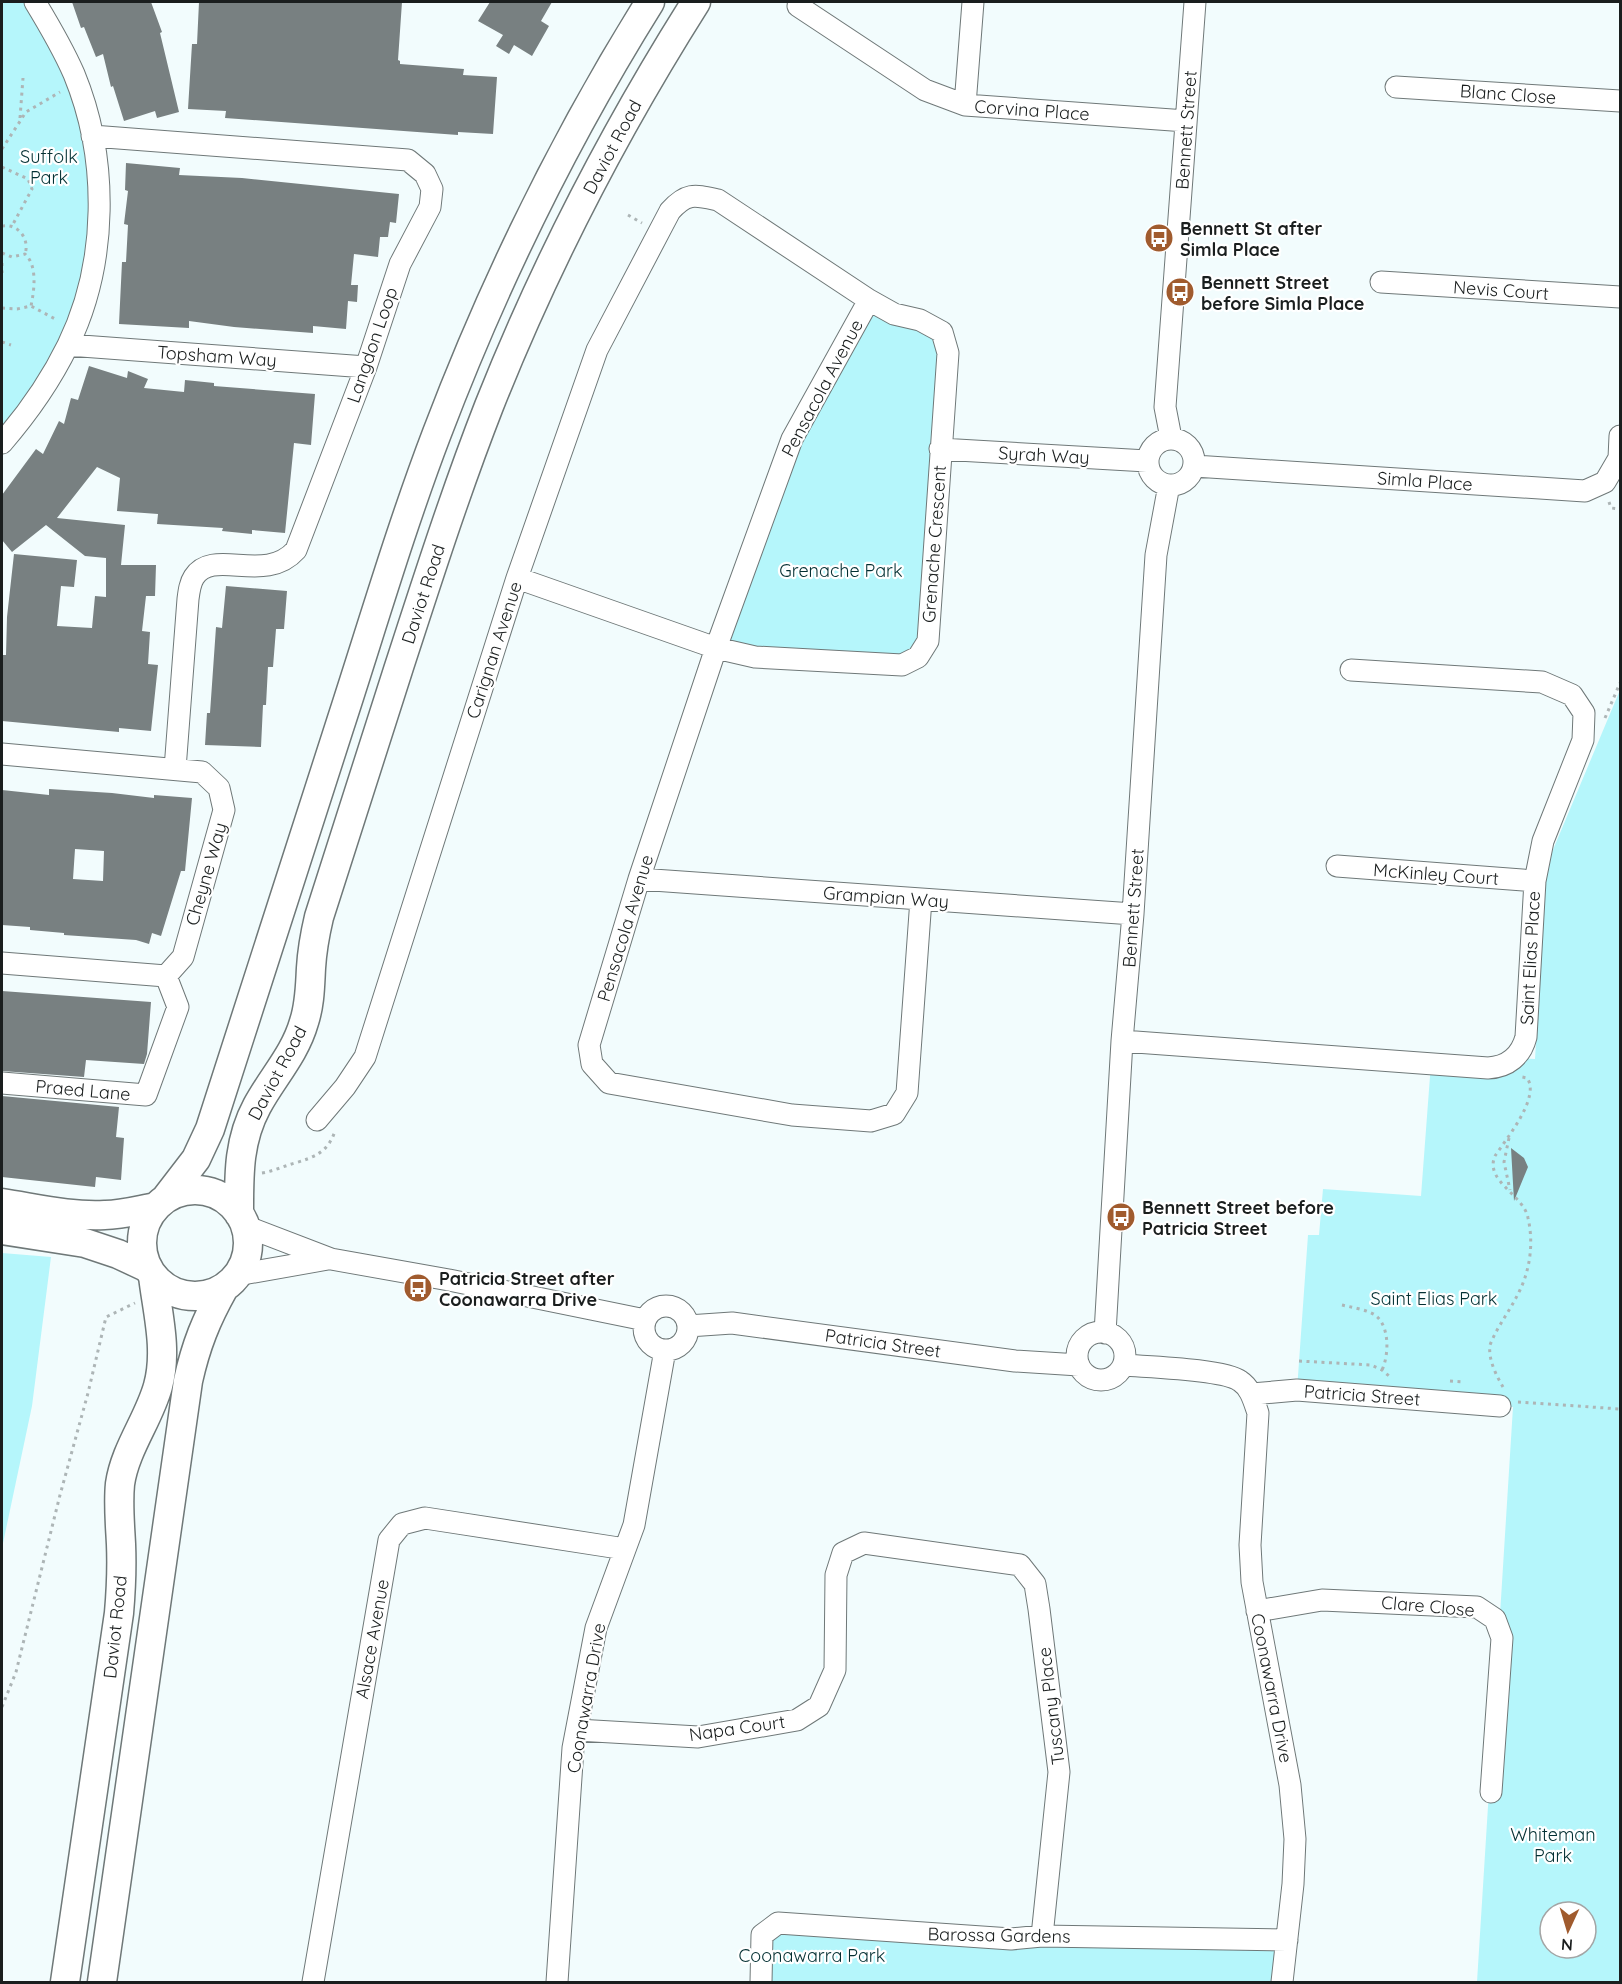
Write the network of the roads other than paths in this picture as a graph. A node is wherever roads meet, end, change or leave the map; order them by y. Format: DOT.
graph roads {
  1 [pos="35,2"];
  2 [pos="650,2"];
  3 [pos="696,2"];
  4 [pos="973,2"];
  5 [pos="1195,2"];
  6 [pos="798,6"];
  7 [pos="1396,87"];
  8 [pos="1620,102"];
  9 [pos="965,105"];
  10 [pos="1186,122"];
  11 [pos="92,136"];
  12 [pos="696,195"];
  13 [pos="1381,282"];
  14 [pos="1620,297"];
  15 [pos="869,300"];
  16 [pos="68,345"];
  17 [pos="366,367"];
  18 [pos="1620,436"];
  19 [pos="1171,438"];
  20 [pos="2,443"];
  21 [pos="940,449"];
  22 [pos="1147,461"];
  23 [pos="1194,466"];
  24 [pos="1169,485"];
  25 [pos="516,578"];
  26 [pos="716,648"];
  27 [pos="1351,670"];
  28 [pos="2,754"];
  29 [pos="175,769"];
  30 [pos="1336,866"];
  31 [pos="639,879"];
  32 [pos="1535,881"];
  33 [pos="921,899"];
  34 [pos="1133,914"];
  35 [pos="2,963"];
  36 [pos="166,976"];
  37 [pos="1122,1041"];
  38 [pos="2,1083"];
  39 [pos="317,1120"];
  40 [pos="161,1202"];
  41 [pos="2,1203"];
  42 [pos="242,1220"];
  43 [pos="2,1230"];
  44 [pos="331,1259"];
  45 [pos="150,1272"];
  46 [pos="231,1281"];
  47 [pos="645,1320"];
  48 [pos="688,1326"];
  49 [pos="1105,1333"];
  50 [pos="665,1350"];
  51 [pos="1079,1365"];
  52 [pos="1124,1365"];
  53 [pos="1252,1394"];
  54 [pos="1503,1399"];
  55 [pos="625,1548"];
  56 [pos="937,1554"];
  57 [pos="1257,1611"];
  58 [pos="576,1730"];
  59 [pos="1491,1792"];
  60 [pos="1042,1936"];
  61 [pos="1287,1940"];
  62 [pos="65,1983"];
  63 [pos="102,1983"];
  64 [pos="313,1983"];
  65 [pos="557,1983"];
  66 [pos="761,1983"];
  67 [pos="1282,1983"];
  1 -- 11 [label="street"];
  2 -- 40 [label="street, Daviot Road"];
  3 -- 42 [label="street, Daviot Road"];
  4 -- 9 [label="street"];
  5 -- 10 [label="street, Bennett Street"];
  6 -- 9 [label="street, Corvina Place"];
  7 -- 8 [label="street, Blanc Close"];
  9 -- 10 [label="street, Corvina Place"];
  10 -- 19 [label="street, Bennett Street"];
  11 -- 16 [label="street"];
  11 -- 17 [label="street, Langdon Loop"];
  12 -- 15 [label="street, Grenache Crescent"];
  12 -- 25 [label="street, Carignan Avenue"];
  13 -- 14 [label="street, Nevis Court"];
  15 -- 21 [label="street, Grenache Crescent"];
  15 -- 26 [label="street, Pensacola Avenue"];
  16 -- 17 [label="street, Topsham Way"];
  16 -- 20 [label="street"];
  17 -- 29 [label="street, Langdon Loop"];
  18 -- 23 [label="street, Simla Place"];
  19 -- 22 [label="street"];
  19 -- 23 [label="street"];
  21 -- 22 [label="street, Syrah Way"];
  21 -- 26 [label="street, Grenache Crescent"];
  22 -- 24 [label="street"];
  23 -- 24 [label="street"];
  24 -- 34 [label="street, Bennett Street"];
  25 -- 26 [label="street, Grenache Crescent"];
  25 -- 39 [label="street, Carignan Avenue"];
  26 -- 31 [label="street, Pensacola Avenue"];
  27 -- 32 [label="street, Saint Elias Place"];
  28 -- 29 [label="street, Cheyne Way"];
  29 -- 36 [label="street, Cheyne Way"];
  30 -- 32 [label="street, McKinley Court"];
  31 -- 33 [label="street, Grampian Way"];
  31 -- 33 [label="street, Pensacola Avenue"];
  32 -- 37 [label="street, Saint Elias Place"];
  33 -- 34 [label="street, Grampian Way"];
  34 -- 37 [label="street, Bennett Street"];
  35 -- 36 [label="street"];
  36 -- 38 [label="street, Praed Lane"];
  37 -- 49 [label="street, Bennett Street"];
  40 -- 41 [label="street"];
  40 -- 42 [label="street"];
  40 -- 45 [label="street"];
  42 -- 44 [label="street"];
  42 -- 46 [label="street"];
  43 -- 45 [label="street"];
  44 -- 46 [label="street"];
  44 -- 47 [label="street"];
  45 -- 46 [label="street"];
  45 -- 62 [label="street, Daviot Road"];
  46 -- 63 [label="street, Daviot Road"];
  47 -- 48 [label="street"];
  47 -- 50 [label="street"];
  48 -- 50 [label="street"];
  48 -- 51 [label="street, Patricia Street"];
  49 -- 51 [label="street"];
  49 -- 52 [label="street"];
  50 -- 55 [label="street, Coonawarra Drive"];
  51 -- 52 [label="street"];
  52 -- 53 [label="street"];
  53 -- 54 [label="street, Patricia Street"];
  53 -- 57 [label="street, Coonawarra Drive"];
  55 -- 58 [label="street, Coonawarra Drive"];
  55 -- 64 [label="street, Alsace Avenue"];
  56 -- 58 [label="street, Napa Court"];
  56 -- 60 [label="street, Tuscany Place"];
  57 -- 59 [label="street, Clare Close"];
  57 -- 61 [label="street, Coonawarra Drive"];
  58 -- 65 [label="street, Coonawarra Drive"];
  60 -- 61 [label="street, Barossa Gardens"];
  60 -- 66 [label="street, Barossa Gardens"];
  61 -- 67 [label="street, Coonawarra Drive"];
}
